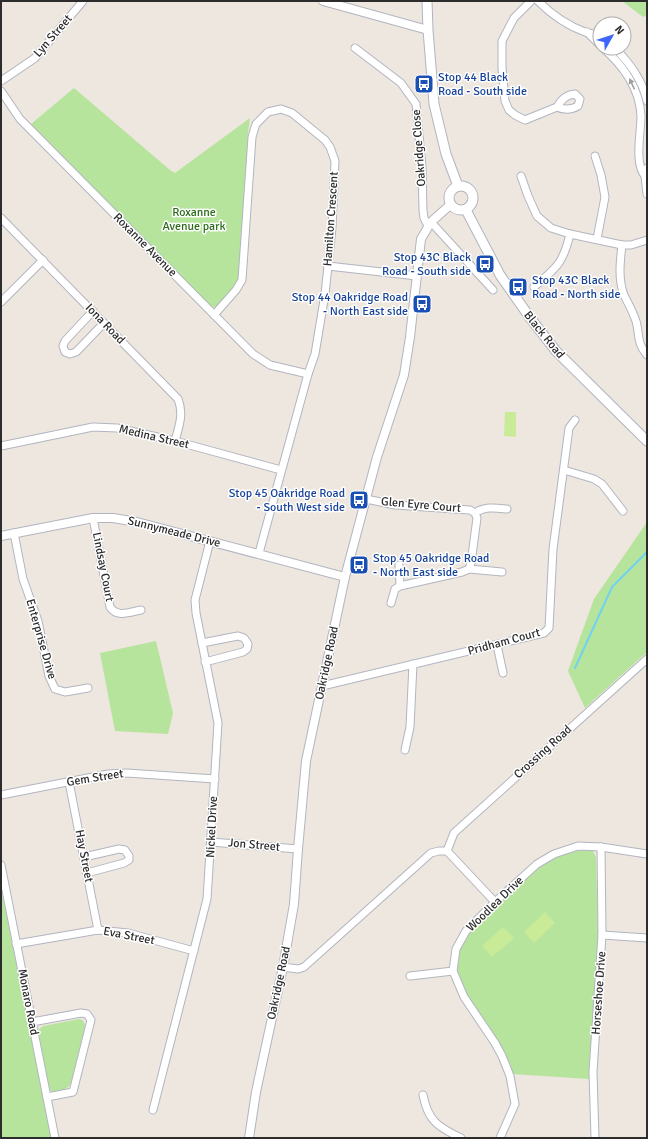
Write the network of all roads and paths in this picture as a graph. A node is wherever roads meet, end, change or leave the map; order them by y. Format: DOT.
graph roads {
  1 [pos="83,1"];
  2 [pos="323,1"];
  3 [pos="427,1"];
  4 [pos="531,1"];
  5 [pos="538,1"];
  6 [pos="428,30"];
  7 [pos="587,32"];
  8 [pos="592,33"];
  9 [pos="592,37"];
  10 [pos="355,48"];
  11 [pos="611,56"];
  12 [pos="622,56"];
  13 [pos="1,81"];
  14 [pos="1,91"];
  15 [pos="647,97"];
  16 [pos="637,98"];
  17 [pos="557,107"];
  18 [pos="595,156"];
  19 [pos="647,168"];
  20 [pos="521,176"];
  21 [pos="645,176"];
  22 [pos="458,186"];
  23 [pos="646,190"];
  24 [pos="450,205"];
  25 [pos="466,210"];
  26 [pos="1,218"];
  27 [pos="430,224"];
  28 [pos="570,234"];
  29 [pos="597,239"];
  30 [pos="647,240"];
  31 [pos="622,245"];
  32 [pos="43,260"];
  33 [pos="328,266"];
  34 [pos="417,276"];
  35 [pos="534,287"];
  36 [pos="493,290"];
  37 [pos="1,302"];
  38 [pos="93,312"];
  39 [pos="214,315"];
  40 [pos="104,323"];
  41 [pos="647,355"];
  42 [pos="308,374"];
  43 [pos="575,420"];
  44 [pos="174,441"];
  45 [pos="647,441"];
  46 [pos="1,446"];
  47 [pos="281,470"];
  48 [pos="564,470"];
  49 [pos="366,499"];
  50 [pos="507,509"];
  51 [pos="623,511"];
  52 [pos="475,512"];
  53 [pos="93,518"];
  54 [pos="14,533"];
  55 [pos="1,536"];
  56 [pos="210,541"];
  57 [pos="259,554"];
  58 [pos="399,565"];
  59 [pos="469,569"];
  60 [pos="502,572"];
  61 [pos="345,576"];
  62 [pos="400,586"];
  63 [pos="391,603"];
  64 [pos="141,610"];
  65 [pos="202,643"];
  66 [pos="497,645"];
  67 [pos="647,659"];
  68 [pos="206,662"];
  69 [pos="413,664"];
  70 [pos="503,673"];
  71 [pos="322,686"];
  72 [pos="88,688"];
  73 [pos="405,750"];
  74 [pos="215,779"];
  75 [pos="69,782"];
  76 [pos="1,795"];
  77 [pos="211,842"];
  78 [pos="298,848"];
  79 [pos="601,848"];
  80 [pos="447,851"];
  81 [pos="647,854"];
  82 [pos="84,857"];
  83 [pos="1,865"];
  84 [pos="87,873"];
  85 [pos="495,902"];
  86 [pos="98,930"];
  87 [pos="602,935"];
  88 [pos="647,938"];
  89 [pos="16,944"];
  90 [pos="194,951"];
  91 [pos="283,967"];
  92 [pos="453,971"];
  93 [pos="410,976"];
  94 [pos="32,1022"];
  95 [pos="423,1095"];
  96 [pos="47,1097"];
  97 [pos="153,1110"];
  98 [pos="55,1138"];
  99 [pos="249,1138"];
  100 [pos="461,1138"];
  101 [pos="500,1138"];
  102 [pos="594,1138"];
  1 -- 13 [label="street, Lyn Street"];
  2 -- 6 [label="street"];
  3 -- 6 [label="main road"];
  4 -- 17 [label="street"];
  5 -- 7 [label="street"];
  6 -- 22 [label="main road"];
  7 -- 8 [label="street"];
  7 -- 9 [label="street"];
  10 -- 27 [label="street, Oakridge Close"];
  16 -- 11 [label="street, one-way"];
  12 -- 15 [label="street"];
  14 -- 39 [label="street, Roxanne Avenue"];
  15 -- 16 [label="street"];
  16 -- 21 [label="street"];
  18 -- 29 [label="street"];
  19 -- 21 [label="street"];
  20 -- 28 [label="street"];
  21 -- 23 [label="street"];
  22 -- 24 [label="main road"];
  22 -- 25 [label="main road"];
  24 -- 25 [label="main road"];
  24 -- 27 [label="street, Oakridge Road"];
  25 -- 45 [label="main road, Black Road"];
  26 -- 32 [label="street, Iona Road"];
  27 -- 34 [label="street, Oakridge Road"];
  27 -- 36 [label="street"];
  28 -- 29 [label="street"];
  28 -- 35 [label="street"];
  29 -- 31 [label="street"];
  30 -- 31 [label="street"];
  31 -- 41 [label="street"];
  32 -- 37 [label="street"];
  32 -- 38 [label="street, Iona Road"];
  33 -- 34 [label="street"];
  33 -- 39 [label="street, Hamilton Crescent"];
  33 -- 42 [label="street, Hamilton Crescent"];
  34 -- 49 [label="street, Oakridge Road"];
  38 -- 40 [label="street, Iona Road"];
  38 -- 40 [label="street"];
  39 -- 42 [label="street, Roxanne Avenue"];
  40 -- 44 [label="street, Iona Road"];
  42 -- 47 [label="street, Hamilton Crescent"];
  43 -- 48 [label="street, Pridham Court"];
  44 -- 46 [label="street, Medina Street"];
  44 -- 47 [label="street, Medina Street"];
  47 -- 57 [label="street, Hamilton Crescent"];
  48 -- 51 [label="street"];
  48 -- 66 [label="street, Pridham Court"];
  49 -- 52 [label="street, Glen Eyre Court"];
  49 -- 61 [label="street, Oakridge Road"];
  50 -- 52 [label="street, Glen Eyre Court"];
  52 -- 59 [label="street, Glen Eyre Court"];
  53 -- 54 [label="street, Sunnymeade Drive"];
  53 -- 56 [label="street, Sunnymeade Drive"];
  53 -- 64 [label="street, Lindsay Court"];
  54 -- 55 [label="street, Sunnymeade Drive"];
  54 -- 72 [label="street, Enterprise Drive"];
  56 -- 57 [label="street, Sunnymeade Drive"];
  56 -- 65 [label="street, Nickel Drive"];
  57 -- 61 [label="street, Sunnymeade Drive"];
  58 -- 62 [label="street"];
  59 -- 60 [label="street"];
  59 -- 62 [label="street"];
  61 -- 71 [label="street, Oakridge Road"];
  62 -- 63 [label="street"];
  65 -- 68 [label="street, Nickel Drive"];
  65 -- 68 [label="street"];
  66 -- 69 [label="street, Pridham Court"];
  66 -- 70 [label="street"];
  67 -- 80 [label="street, Crossing Road"];
  68 -- 74 [label="street, Nickel Drive"];
  69 -- 71 [label="street, Pridham Court"];
  69 -- 73 [label="street"];
  71 -- 78 [label="street, Oakridge Road"];
  74 -- 75 [label="street, Gem Street"];
  74 -- 77 [label="street, Nickel Drive"];
  75 -- 76 [label="street, Gem Street"];
  75 -- 82 [label="street, Hay Street"];
  77 -- 78 [label="street, Jon Street"];
  77 -- 90 [label="street, Nickel Drive"];
  78 -- 91 [label="street, Oakridge Road"];
  79 -- 81 [label="street, Woodlea Drive"];
  79 -- 85 [label="street, Woodlea Drive"];
  79 -- 87 [label="street, Horseshoe Drive"];
  80 -- 85 [label="street"];
  80 -- 91 [label="street"];
  82 -- 84 [label="street, Hay Street"];
  82 -- 84 [label="street"];
  83 -- 89 [label="street, Monaro Road"];
  84 -- 86 [label="street, Hay Street"];
  85 -- 92 [label="street, Woodlea Drive"];
  86 -- 89 [label="street, Eva Street"];
  86 -- 90 [label="street, Eva Street"];
  87 -- 88 [label="street"];
  87 -- 102 [label="street, Horseshoe Drive"];
  89 -- 94 [label="street, Monaro Road"];
  90 -- 97 [label="street, Nickel Drive"];
  91 -- 99 [label="street, Oakridge Road"];
  92 -- 93 [label="street"];
  92 -- 101 [label="street"];
  94 -- 96 [label="street, Monaro Road"];
  94 -- 96 [label="street"];
  95 -- 100 [label="street"];
  96 -- 98 [label="street, Monaro Road"];
}
